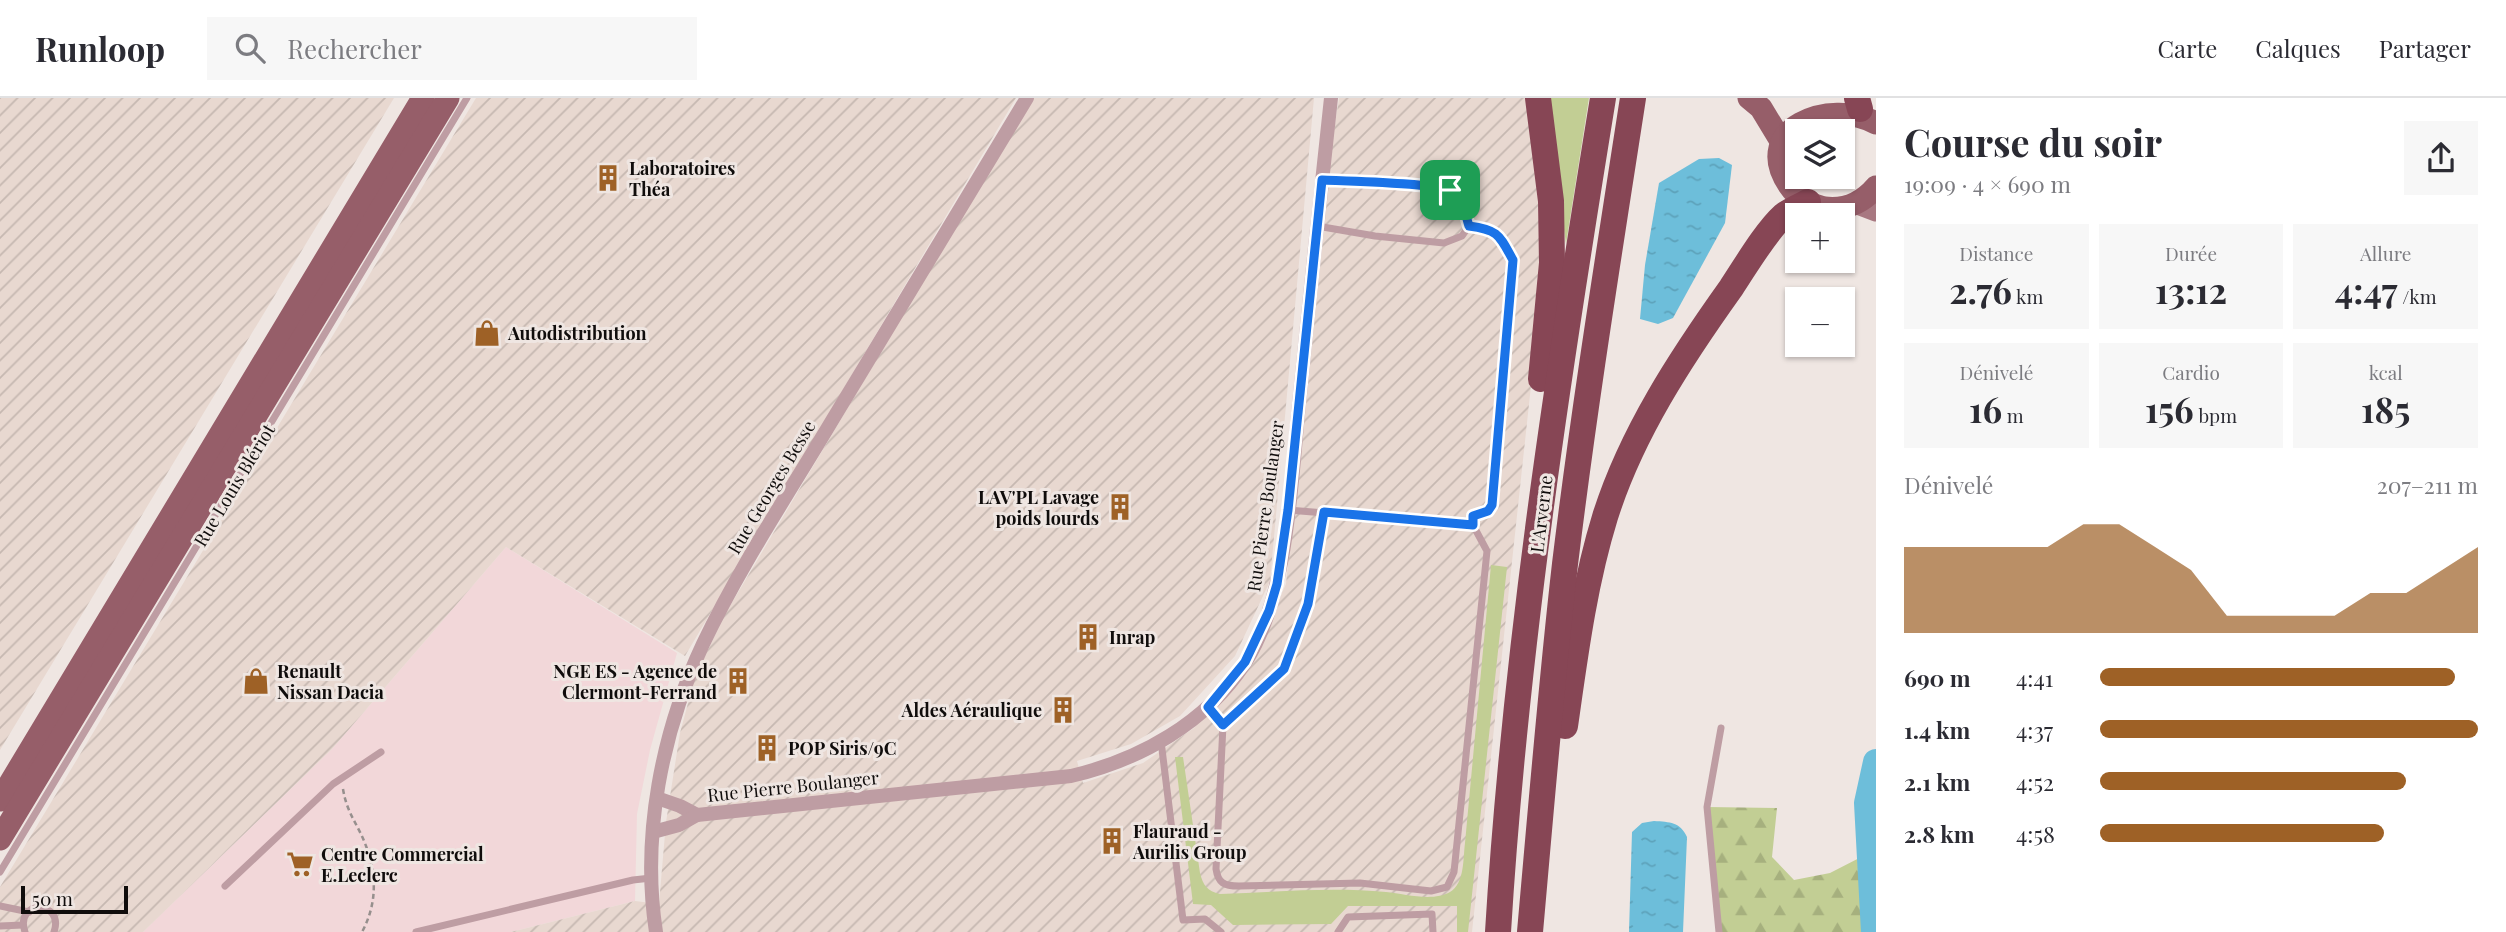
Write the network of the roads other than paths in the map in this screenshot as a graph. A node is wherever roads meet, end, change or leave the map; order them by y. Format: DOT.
graph roads {
  1 [pos="423,98"];
  2 [pos="448,98"];
  3 [pos="467,98"];
  4 [pos="1027,98"];
  5 [pos="1331,98"];
  6 [pos="1538,98"];
  7 [pos="1603,98"];
  8 [pos="1633,98"];
  9 [pos="1749,98"];
  10 [pos="1865,110"];
  11 [pos="1781,141"];
  12 [pos="1322,180"];
  13 [pos="1876,187"];
  14 [pos="1808,202"];
  15 [pos="1866,208"];
  16 [pos="1317,226"];
  17 [pos="1469,226"];
  18 [pos="1546,471"];
  19 [pos="1288,510"];
  20 [pos="1324,512"];
  21 [pos="1473,525"];
  22 [pos="1208,707"];
  23 [pos="1223,725"];
  24 [pos="1721,728"];
  25 [pos="1161,741"];
  26 [pos="381,752"];
  27 [pos="657,798"];
  28 [pos="0,800"];
  29 [pos="697,815"];
  30 [pos="653,832"];
  31 [pos="0,839"];
  32 [pos="0,872"];
  33 [pos="652,878"];
  34 [pos="225,886"];
  35 [pos="0,906"];
  36 [pos="29,912"];
  37 [pos="0,926"];
  38 [pos="24,928"];
  39 [pos="54,932"];
  40 [pos="416,932"];
  41 [pos="656,932"];
  42 [pos="1221,932"];
  43 [pos="1338,932"];
  44 [pos="1433,932"];
  45 [pos="1498,932"];
  46 [pos="1532,932"];
  47 [pos="1719,932"];
  1 -- 28 [label="main road"];
  2 -- 31 [label="main road, Rue Louis Blériot"];
  3 -- 32 [label="lane, Rue Louis Blériot"];
  4 -- 27 [label="street, Rue Georges Besse"];
  5 -- 12 [label="street, Rue Pierre Boulanger"];
  6 -- 18 [label="highway"];
  7 -- 18 [label="highway, L'Arverne"];
  8 -- 46 [label="highway, L'Arverne"];
  9 -- 11 [label="main road"];
  10 -- 11 [label="main road"];
  11 -- 14 [label="main road"];
  12 -- 16 [label="street, Rue Pierre Boulanger"];
  12 -- 17 [label="lane"];
  13 -- 15 [label="main road"];
  14 -- 15 [label="main road"];
  14 -- 46 [label="highway"];
  16 -- 17 [label="lane"];
  16 -- 19 [label="street, Rue Pierre Boulanger"];
  17 -- 21 [label="lane"];
  18 -- 45 [label="highway, L'Arverne"];
  19 -- 20 [label="lane"];
  19 -- 22 [label="street, Rue Pierre Boulanger"];
  20 -- 21 [label="lane"];
  20 -- 23 [label="lane"];
  21 -- 23 [label="lane"];
  22 -- 23 [label="lane"];
  22 -- 25 [label="street, Rue Pierre Boulanger"];
  24 -- 47 [label="lane"];
  25 -- 29 [label="street, Rue Pierre Boulanger"];
  25 -- 42 [label="lane"];
  26 -- 34 [label="lane"];
  27 -- 29 [label="street, Rue Pierre Boulanger"];
  27 -- 30 [label="street, Rue Georges Besse"];
  29 -- 30 [label="street, Rue Pierre Boulanger"];
  30 -- 33 [label="street, Rue Georges Besse"];
  33 -- 40 [label="lane"];
  33 -- 41 [label="street, Rue Georges Besse"];
  35 -- 36 [label="lane"];
  36 -- 38 [label="lane"];
  36 -- 39 [label="lane"];
  37 -- 38 [label="lane"];
  43 -- 44 [label="lane"];
}
